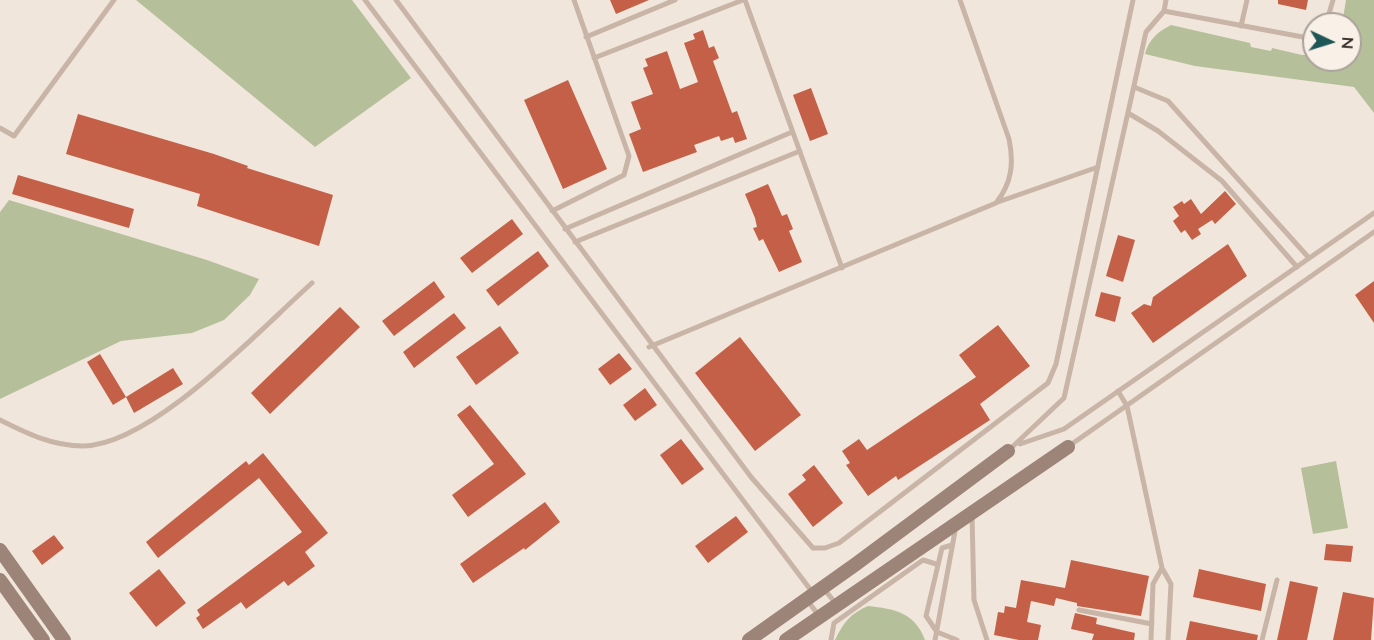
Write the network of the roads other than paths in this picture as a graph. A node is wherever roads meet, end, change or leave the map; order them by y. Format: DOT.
graph roads {
  1 [pos="114,0"];
  2 [pos="365,0"];
  3 [pos="396,0"];
  4 [pos="574,0"];
  5 [pos="675,0"];
  6 [pos="744,0"];
  7 [pos="960,0"];
  8 [pos="1133,0"];
  9 [pos="1166,0"];
  10 [pos="1248,0"];
  11 [pos="1164,11"];
  12 [pos="1241,26"];
  13 [pos="586,37"];
  14 [pos="1302,37"];
  15 [pos="594,58"];
  16 [pos="1134,87"];
  17 [pos="1128,113"];
  18 [pos="0,128"];
  19 [pos="792,132"];
  20 [pos="800,151"];
  21 [pos="1098,167"];
  22 [pos="996,203"];
  23 [pos="552,211"];
  24 [pos="1374,213"];
  25 [pos="565,229"];
  26 [pos="1374,232"];
  27 [pos="575,242"];
  28 [pos="1309,258"];
  29 [pos="1297,267"];
  30 [pos="842,268"];
  31 [pos="312,283"];
  32 [pos="651,347"];
  33 [pos="1118,391"];
  34 [pos="1127,405"];
  35 [pos="0,420"];
  36 [pos="1068,447"];
  37 [pos="1013,448"];
  38 [pos="972,513"];
  39 [pos="956,524"];
  40 [pos="952,545"];
  41 [pos="0,550"];
  42 [pos="936,564"];
  43 [pos="1162,568"];
  44 [pos="0,580"];
  45 [pos="1277,580"];
  46 [pos="815,594"];
  47 [pos="837,606"];
  48 [pos="1079,610"];
  49 [pos="820,618"];
  50 [pos="1152,624"];
  51 [pos="937,632"];
  52 [pos="61,635"];
  53 [pos="44,640"];
  54 [pos="749,640"];
  55 [pos="786,640"];
  56 [pos="831,640"];
  57 [pos="935,640"];
  58 [pos="957,640"];
  59 [pos="987,640"];
  60 [pos="1151,640"];
  61 [pos="1168,640"];
  62 [pos="1262,640"];
  1 -- 18 [label="lane"];
  2 -- 46 [label="lane"];
  3 -- 23 [label="lane"];
  4 -- 13 [label="lane"];
  5 -- 13 [label="lane"];
  6 -- 15 [label="lane"];
  6 -- 19 [label="lane"];
  7 -- 22 [label="lane"];
  8 -- 21 [label="lane"];
  9 -- 11 [label="lane"];
  10 -- 12 [label="lane"];
  11 -- 12 [label="lane"];
  11 -- 16 [label="lane"];
  12 -- 14 [label="lane"];
  13 -- 15 [label="lane"];
  15 -- 23 [label="lane"];
  16 -- 17 [label="lane"];
  16 -- 28 [label="lane"];
  17 -- 29 [label="lane"];
  17 -- 37 [label="lane"];
  19 -- 20 [label="lane"];
  19 -- 25 [label="lane"];
  20 -- 27 [label="lane"];
  20 -- 30 [label="lane"];
  21 -- 22 [label="lane"];
  21 -- 32 [label="lane"];
  22 -- 30 [label="lane"];
  23 -- 25 [label="lane"];
  24 -- 28 [label="lane"];
  25 -- 27 [label="lane"];
  26 -- 34 [label="lane"];
  27 -- 32 [label="lane"];
  28 -- 29 [label="lane"];
  29 -- 33 [label="lane"];
  30 -- 32 [label="lane"];
  31 -- 35 [label="lane"];
  33 -- 34 [label="lane"];
  33 -- 37 [label="lane"];
  34 -- 36 [label="lane"];
  34 -- 43 [label="lane"];
  36 -- 38 [label="street"];
  37 -- 46 [label="street"];
  38 -- 39 [label="street"];
  38 -- 59 [label="lane"];
  39 -- 40 [label="lane"];
  39 -- 47 [label="street"];
  40 -- 42 [label="lane"];
  40 -- 51 [label="lane"];
  41 -- 52 [label="street"];
  42 -- 51 [label="lane"];
  42 -- 56 [label="lane"];
  43 -- 50 [label="lane"];
  43 -- 61 [label="lane"];
  44 -- 53 [label="street"];
  45 -- 62 [label="lane"];
  46 -- 47 [label="lane"];
  46 -- 49 [label="lane"];
  46 -- 54 [label="street"];
  47 -- 49 [label="street"];
  48 -- 50 [label="lane"];
  49 -- 55 [label="street"];
  50 -- 60 [label="lane"];
  51 -- 57 [label="lane"];
  51 -- 58 [label="lane"];
  52 -- 53 [label="street"];
}
